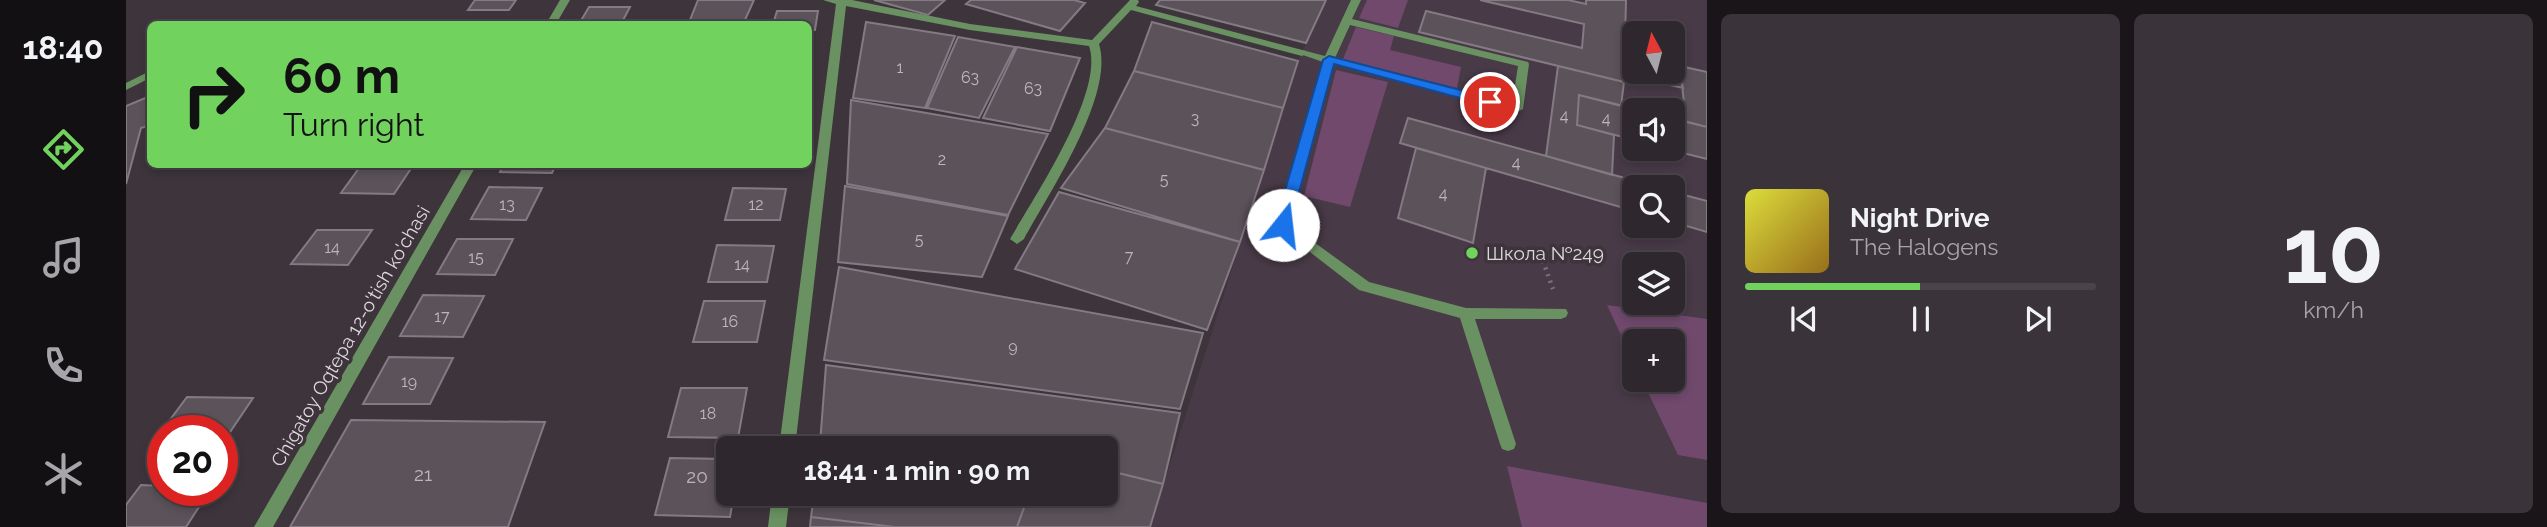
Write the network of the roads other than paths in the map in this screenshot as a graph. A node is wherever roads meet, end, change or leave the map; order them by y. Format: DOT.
graph roads {
  1 [pos="565,0"];
  2 [pos="1356,0"];
  3 [pos="839,1"];
  4 [pos="1133,4"];
  5 [pos="553,21"];
  6 [pos="1347,21"];
  7 [pos="1094,43"];
  8 [pos="1329,60"];
  9 [pos="147,76"];
  10 [pos="126,87"];
  11 [pos="469,168"];
  12 [pos="1017,239"];
  13 [pos="1561,313"];
  14 [pos="1466,314"];
  15 [pos="788,436"];
  16 [pos="1508,444"];
  17 [pos="780,506"];
  18 [pos="263,527"];
  19 [pos="777,527"];
  1 -- 5 [label="street"];
  2 -- 6 [label="street"];
  3 -- 7 [label="street"];
  3 -- 15 [label="street"];
  4 -- 7 [label="street"];
  4 -- 8 [label="street"];
  6 -- 8 [label="street"];
  6 -- 8 [label="street"];
  7 -- 12 [label="street"];
  8 -- 14 [label="street"];
  9 -- 10 [label="street"];
  11 -- 18 [label="street, Chigatoy Oqtepa 12-o'tish ko'chasi"];
  13 -- 14 [label="street"];
  14 -- 16 [label="street"];
  17 -- 19 [label="street"];
}
